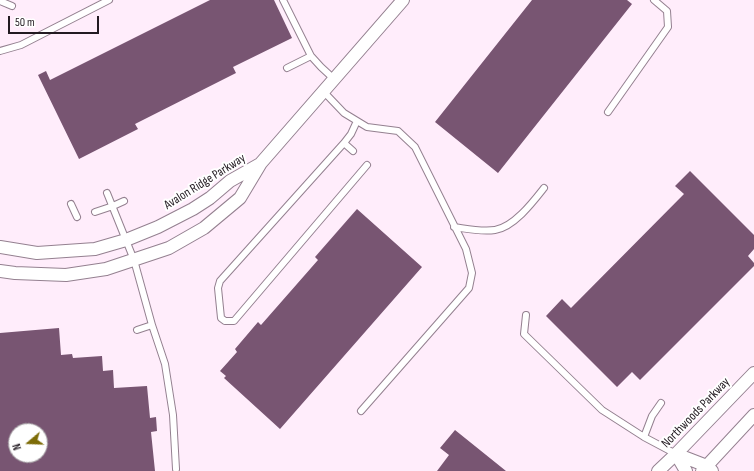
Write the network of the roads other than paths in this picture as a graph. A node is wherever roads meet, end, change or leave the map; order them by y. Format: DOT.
graph roads {
  1 [pos="109,0"];
  2 [pos="283,0"];
  3 [pos="403,0"];
  4 [pos="0,1"];
  5 [pos="656,1"];
  6 [pos="12,6"];
  7 [pos="0,51"];
  8 [pos="311,56"];
  9 [pos="287,68"];
  10 [pos="334,79"];
  11 [pos="323,91"];
  12 [pos="608,112"];
  13 [pos="357,121"];
  14 [pos="344,144"];
  15 [pos="353,151"];
  16 [pos="261,163"];
  17 [pos="367,165"];
  18 [pos="544,188"];
  19 [pos="108,193"];
  20 [pos="124,201"];
  21 [pos="71,204"];
  22 [pos="113,206"];
  23 [pos="95,212"];
  24 [pos="77,217"];
  25 [pos="454,227"];
  26 [pos="126,240"];
  27 [pos="0,247"];
  28 [pos="134,260"];
  29 [pos="0,271"];
  30 [pos="526,315"];
  31 [pos="152,326"];
  32 [pos="137,330"];
  33 [pos="754,373"];
  34 [pos="661,403"];
  35 [pos="361,411"];
  36 [pos="754,415"];
  37 [pos="644,438"];
  38 [pos="676,454"];
  39 [pos="176,469"];
  40 [pos="707,469"];
  41 [pos="658,471"];
  42 [pos="686,471"];
  1 -- 7 [label="lane"];
  2 -- 8 [label="lane"];
  3 -- 10 [label="street, Avalon Ridge Parkway"];
  4 -- 6 [label="lane"];
  5 -- 12 [label="lane"];
  8 -- 9 [label="lane"];
  8 -- 10 [label="lane"];
  10 -- 11 [label="street, Avalon Ridge Parkway"];
  11 -- 13 [label="lane"];
  11 -- 16 [label="street, Avalon Ridge Parkway"];
  13 -- 14 [label="lane"];
  13 -- 25 [label="lane"];
  14 -- 15 [label="lane"];
  14 -- 17 [label="lane"];
  16 -- 26 [label="street, Avalon Ridge Parkway"];
  16 -- 28 [label="street, Avalon Ridge Parkway"];
  18 -- 25 [label="lane"];
  19 -- 22 [label="lane"];
  20 -- 22 [label="lane"];
  21 -- 24 [label="lane"];
  22 -- 23 [label="lane"];
  22 -- 26 [label="lane"];
  25 -- 35 [label="lane"];
  26 -- 27 [label="street, Avalon Ridge Parkway"];
  26 -- 28 [label="lane"];
  28 -- 29 [label="street, Avalon Ridge Parkway"];
  28 -- 31 [label="lane"];
  30 -- 37 [label="lane"];
  31 -- 32 [label="lane"];
  31 -- 39 [label="lane"];
  33 -- 38 [label="street, Northwoods Parkway"];
  34 -- 37 [label="lane"];
  36 -- 40 [label="street"];
  37 -- 38 [label="lane"];
  38 -- 40 [label="street"];
  38 -- 41 [label="street, Northwoods Parkway"];
  38 -- 42 [label="street"];
}
